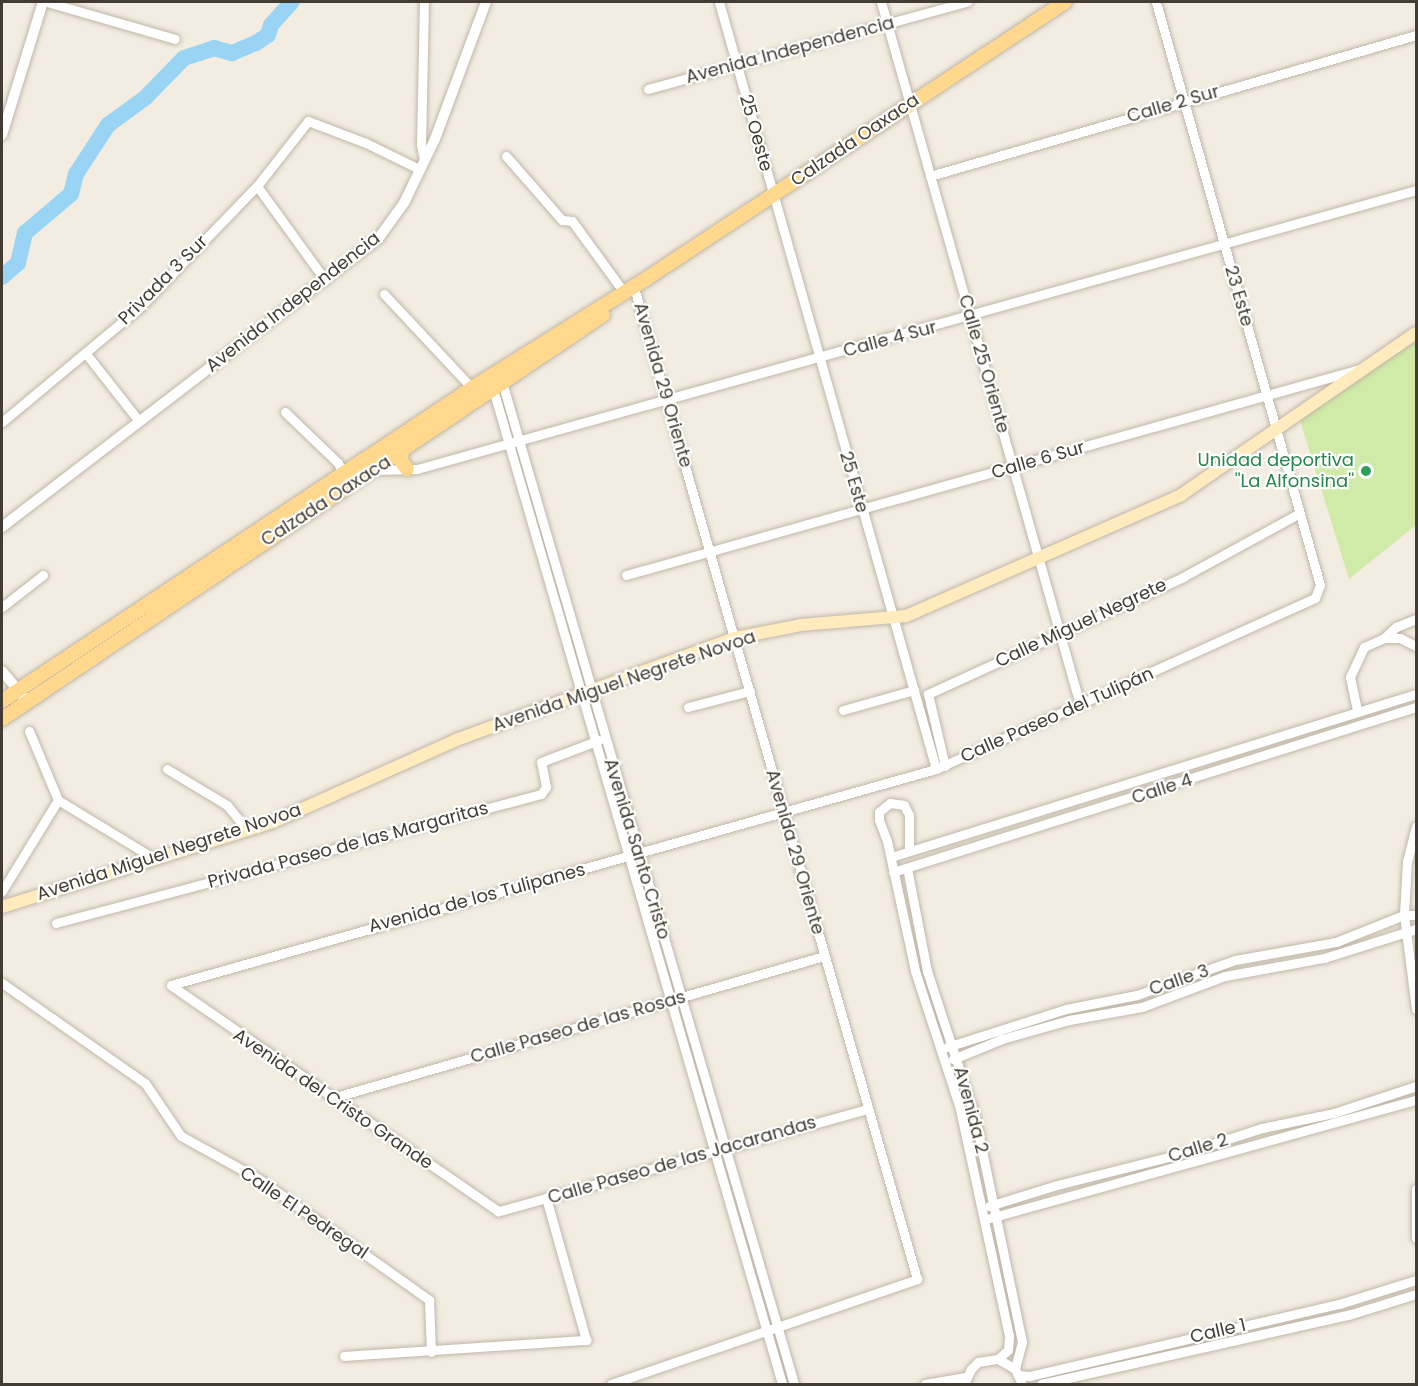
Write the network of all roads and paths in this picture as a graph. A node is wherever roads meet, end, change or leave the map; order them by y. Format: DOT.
graph roads {
  1 [pos="45,2"];
  2 [pos="424,2"];
  3 [pos="484,2"];
  4 [pos="719,2"];
  5 [pos="881,2"];
  6 [pos="967,2"];
  7 [pos="1065,2"];
  8 [pos="1156,2"];
  9 [pos="887,23"];
  10 [pos="1416,35"];
  11 [pos="175,39"];
  12 [pos="736,64"];
  13 [pos="648,89"];
  14 [pos="1184,101"];
  15 [pos="910,103"];
  16 [pos="3,123"];
  17 [pos="2,135"];
  18 [pos="506,156"];
  19 [pos="422,164"];
  20 [pos="930,176"];
  21 [pos="257,186"];
  22 [pos="1416,190"];
  23 [pos="773,195"];
  24 [pos="1224,244"];
  25 [pos="325,280"];
  26 [pos="634,287"];
  27 [pos="384,294"];
  28 [pos="970,317"];
  29 [pos="1416,333"];
  30 [pos="87,355"];
  31 [pos="819,358"];
  32 [pos="1365,368"];
  33 [pos="497,385"];
  34 [pos="472,388"];
  35 [pos="1266,395"];
  36 [pos="669,401"];
  37 [pos="285,412"];
  38 [pos="139,421"];
  39 [pos="2,422"];
  40 [pos="1276,429"];
  41 [pos="514,442"];
  42 [pos="402,451"];
  43 [pos="369,465"];
  44 [pos="1013,467"];
  45 [pos="407,469"];
  46 [pos="346,480"];
  47 [pos="862,509"];
  48 [pos="1300,513"];
  49 [pos="2,527"];
  50 [pos="538,527"];
  51 [pos="711,551"];
  52 [pos="1039,557"];
  53 [pos="43,575"];
  54 [pos="626,575"];
  55 [pos="1320,592"];
  56 [pos="2,607"];
  57 [pos="893,619"];
  58 [pos="1416,619"];
  59 [pos="572,630"];
  60 [pos="562,633"];
  61 [pos="1061,633"];
  62 [pos="735,638"];
  63 [pos="1384,638"];
  64 [pos="1416,646"];
  65 [pos="2,671"];
  66 [pos="19,690"];
  67 [pos="914,690"];
  68 [pos="750,691"];
  69 [pos="585,694"];
  70 [pos="1416,694"];
  71 [pos="2,701"];
  72 [pos="27,703"];
  73 [pos="1080,705"];
  74 [pos="688,707"];
  75 [pos="1416,707"];
  76 [pos="843,710"];
  77 [pos="1357,710"];
  78 [pos="2,719"];
  79 [pos="29,731"];
  80 [pos="604,738"];
  81 [pos="593,741"];
  82 [pos="1201,761"];
  83 [pos="940,768"];
  84 [pos="166,769"];
  85 [pos="1205,775"];
  86 [pos="58,800"];
  87 [pos="784,812"];
  88 [pos="1416,826"];
  89 [pos="247,830"];
  90 [pos="909,851"];
  91 [pos="639,854"];
  92 [pos="629,856"];
  93 [pos="891,857"];
  94 [pos="155,859"];
  95 [pos="907,868"];
  96 [pos="894,872"];
  97 [pos="2,891"];
  98 [pos="2,907"];
  99 [pos="1404,915"];
  100 [pos="1416,915"];
  101 [pos="56,923"];
  102 [pos="1412,929"];
  103 [pos="824,956"];
  104 [pos="2,983"];
  105 [pos="1167,984"];
  106 [pos="171,985"];
  107 [pos="1172,995"];
  108 [pos="681,997"];
  109 [pos="670,1000"];
  110 [pos="1416,1009"];
  111 [pos="952,1045"];
  112 [pos="941,1050"];
  113 [pos="957,1058"];
  114 [pos="945,1062"];
  115 [pos="1416,1086"];
  116 [pos="332,1098"];
  117 [pos="1416,1100"];
  118 [pos="867,1109"];
  119 [pos="725,1149"];
  120 [pos="714,1152"];
  121 [pos="1188,1152"];
  122 [pos="1192,1165"];
  123 [pos="1416,1188"];
  124 [pos="546,1198"];
  125 [pos="992,1205"];
  126 [pos="980,1209"];
  127 [pos="498,1211"];
  128 [pos="994,1216"];
  129 [pos="983,1222"];
  130 [pos="1416,1238"];
  131 [pos="1416,1280"];
  132 [pos="1416,1294"];
  133 [pos="773,1315"];
  134 [pos="763,1318"];
  135 [pos="777,1327"];
  136 [pos="766,1330"];
  137 [pos="1221,1330"];
  138 [pos="1225,1343"];
  139 [pos="431,1352"];
  140 [pos="344,1356"];
  141 [pos="998,1359"];
  142 [pos="1019,1376"];
  143 [pos="965,1381"];
  144 [pos="611,1384"];
  145 [pos="782,1384"];
  146 [pos="794,1384"];
  147 [pos="925,1384"];
  148 [pos="1041,1384"];
  1 -- 11 [label="street"];
  1 -- 16 [label="street"];
  2 -- 19 [label="street"];
  3 -- 19 [label="street, Avenida Independencia"];
  4 -- 12 [label="street, 25 Oeste"];
  5 -- 9 [label="street, Calle 25 Oriente"];
  6 -- 9 [label="street, Avenida Independencia"];
  7 -- 15 [label="main road, Calzada Oaxaca"];
  8 -- 14 [label="street, 23 Este"];
  9 -- 12 [label="street, Avenida Independencia"];
  9 -- 15 [label="street, Calle 25 Oriente"];
  10 -- 14 [label="street, Calle 2 Sur"];
  12 -- 13 [label="street, Avenida Independencia"];
  12 -- 23 [label="street, 25 Oeste"];
  14 -- 20 [label="street, Calle 2 Sur"];
  14 -- 24 [label="street, 23 Este"];
  15 -- 20 [label="street, Calle 25 Oriente"];
  15 -- 23 [label="main road, Calzada Oaxaca"];
  16 -- 17 [label="street"];
  18 -- 26 [label="street, Avenida 29 Oriente"];
  19 -- 21 [label="street, Privada 3 Sur"];
  19 -- 25 [label="street, Avenida Independencia"];
  20 -- 28 [label="street, Calle 25 Oriente"];
  21 -- 25 [label="street"];
  21 -- 30 [label="street, Privada 3 Sur"];
  22 -- 24 [label="street, Calle 4 Sur"];
  23 -- 26 [label="main road, Calzada Oaxaca"];
  23 -- 31 [label="street, 25 Este"];
  24 -- 28 [label="street, Calle 4 Sur"];
  24 -- 35 [label="street, 23 Este"];
  25 -- 38 [label="street, Avenida Independencia"];
  26 -- 33 [label="main road, Calzada Oaxaca"];
  26 -- 34 [label="main road, Calzada Oaxaca"];
  26 -- 36 [label="street, Avenida 29 Oriente"];
  27 -- 34 [label="street"];
  28 -- 31 [label="street, Calle 4 Sur"];
  28 -- 44 [label="street, Calle 25 Oriente"];
  29 -- 32 [label="main road, Avenida Miguel Negrete Novoa"];
  30 -- 38 [label="street"];
  30 -- 39 [label="street, Privada 3 Sur"];
  31 -- 36 [label="street, Calle 4 Sur"];
  31 -- 47 [label="street, 25 Este"];
  32 -- 35 [label="street, Calle 6 Sur"];
  32 -- 40 [label="main road, Avenida Miguel Negrete Novoa"];
  33 -- 41 [label="street, Avenida Santo Cristo"];
  33 -- 42 [label="main road, Calzada Oaxaca"];
  34 -- 43 [label="main road, Calzada Oaxaca"];
  35 -- 40 [label="street, 23 Este"];
  35 -- 44 [label="street, Calle 6 Sur"];
  36 -- 41 [label="street, Calle 4 Sur"];
  36 -- 51 [label="street, Avenida 29 Oriente"];
  37 -- 46 [label="street"];
  38 -- 49 [label="street, Avenida Independencia"];
  40 -- 48 [label="street, 23 Este"];
  40 -- 52 [label="main road, Avenida Miguel Negrete Novoa"];
  41 -- 45 [label="street, Calle 4 Sur"];
  41 -- 50 [label="street, Avenida Santo Cristo"];
  42 -- 43 [label="main road, Calzada Oaxaca"];
  42 -- 45 [label="main road"];
  43 -- 45 [label="street, Calle 4 Sur"];
  43 -- 46 [label="main road, Calzada Oaxaca"];
  44 -- 47 [label="street, Calle 6 Sur"];
  44 -- 52 [label="street, Calle 25 Oriente"];
  46 -- 66 [label="main road, Calzada Oaxaca"];
  46 -- 72 [label="main road, Calzada Oaxaca"];
  47 -- 51 [label="street, Calle 6 Sur"];
  47 -- 57 [label="street, 25 Este"];
  48 -- 55 [label="street, 23 Este"];
  48 -- 61 [label="street, Calle Miguel Negrete"];
  50 -- 59 [label="street, Avenida Santo Cristo"];
  50 -- 60 [label="street, Avenida Santo Cristo"];
  51 -- 54 [label="street, Calle 6 Sur"];
  51 -- 62 [label="street, Avenida 29 Oriente"];
  52 -- 57 [label="main road, Avenida Miguel Negrete Novoa"];
  52 -- 61 [label="street, Calle 25 Oriente"];
  53 -- 56 [label="street"];
  55 -- 73 [label="street, Calle Paseo del Tulipán"];
  57 -- 62 [label="main road, Avenida Miguel Negrete Novoa"];
  57 -- 67 [label="street, 25 Este"];
  58 -- 63 [label="street"];
  59 -- 60 [label="street"];
  59 -- 69 [label="street, Avenida Santo Cristo"];
  60 -- 69 [label="street, Avenida Santo Cristo"];
  61 -- 73 [label="street, Calle 25 Oriente"];
  61 -- 83 [label="street, Calle Miguel Negrete"];
  62 -- 68 [label="street, Avenida 29 Oriente"];
  62 -- 69 [label="main road, Avenida Miguel Negrete Novoa"];
  63 -- 64 [label="street"];
  63 -- 77 [label="street"];
  65 -- 66 [label="street"];
  66 -- 71 [label="main road, Calzada Oaxaca"];
  66 -- 72 [label="street"];
  67 -- 76 [label="street"];
  67 -- 83 [label="street, 25 Este"];
  68 -- 74 [label="street"];
  68 -- 87 [label="street, Avenida 29 Oriente"];
  69 -- 80 [label="street, Avenida Santo Cristo"];
  69 -- 81 [label="street, Avenida Santo Cristo"];
  69 -- 89 [label="main road, Avenida Miguel Negrete Novoa"];
  70 -- 77 [label="street, Calle 4"];
  72 -- 78 [label="main road, Calzada Oaxaca"];
  73 -- 83 [label="street, Calle Paseo del Tulipán"];
  75 -- 85 [label="street, Calle 4"];
  77 -- 82 [label="street, Calle 4"];
  79 -- 86 [label="street"];
  80 -- 81 [label="street, Privada Paseo de las Margaritas"];
  80 -- 91 [label="street, Avenida Santo Cristo"];
  81 -- 92 [label="street, Avenida Santo Cristo"];
  81 -- 101 [label="street, Privada Paseo de las Margaritas"];
  82 -- 85 [label="street"];
  82 -- 90 [label="street, Calle 4"];
  83 -- 87 [label="street, Calle Paseo del Tulipán"];
  84 -- 89 [label="street"];
  85 -- 95 [label="street, Calle 4"];
  86 -- 94 [label="street"];
  86 -- 97 [label="street"];
  87 -- 91 [label="street, Avenida de los Tulipanes"];
  87 -- 103 [label="street, Avenida 29 Oriente"];
  88 -- 99 [label="street"];
  89 -- 94 [label="main road, Avenida Miguel Negrete Novoa"];
  90 -- 93 [label="street, Calle 4"];
  90 -- 93 [label="street, Avenida 2"];
  91 -- 92 [label="street, Avenida de los Tulipanes"];
  91 -- 108 [label="street, Avenida Santo Cristo"];
  92 -- 106 [label="street, Avenida de los Tulipanes"];
  92 -- 109 [label="street, Avenida Santo Cristo"];
  93 -- 96 [label="street, Avenida 2"];
  94 -- 98 [label="main road, Avenida Miguel Negrete Novoa"];
  95 -- 96 [label="street"];
  95 -- 111 [label="street, Avenida 2"];
  96 -- 112 [label="street, Avenida 2"];
  99 -- 100 [label="street, Calle 3"];
  99 -- 102 [label="street"];
  99 -- 105 [label="street, Calle 3"];
  102 -- 107 [label="street, Calle 3"];
  102 -- 110 [label="street"];
  103 -- 108 [label="street, Calle Paseo de las Rosas"];
  103 -- 118 [label="street, Avenida 29 Oriente"];
  104 -- 139 [label="street, Calle El Pedregal"];
  105 -- 107 [label="street"];
  105 -- 111 [label="street, Calle 3"];
  106 -- 116 [label="street, Avenida del Cristo Grande"];
  107 -- 113 [label="street, Calle 3"];
  108 -- 109 [label="street, Calle Paseo de las Rosas"];
  108 -- 119 [label="street, Avenida Santo Cristo"];
  109 -- 116 [label="street, Calle Paseo de las Rosas"];
  109 -- 120 [label="street, Avenida Santo Cristo"];
  111 -- 112 [label="street, Calle 3"];
  111 -- 113 [label="street, Avenida 2"];
  112 -- 114 [label="street, Avenida 2"];
  113 -- 114 [label="street, Calle 3"];
  113 -- 125 [label="street, Avenida 2"];
  114 -- 126 [label="street, Avenida 2"];
  115 -- 121 [label="street, Calle 2"];
  116 -- 127 [label="street, Avenida del Cristo Grande"];
  117 -- 122 [label="street, Calle 2"];
  118 -- 119 [label="street, Calle Paseo de las Jacarandas"];
  118 -- 135 [label="street, Avenida 29 Oriente"];
  119 -- 120 [label="street, Calle Paseo de las Jacarandas"];
  119 -- 133 [label="street, Avenida Santo Cristo"];
  120 -- 124 [label="street, Calle Paseo de las Jacarandas"];
  120 -- 134 [label="street, Avenida Santo Cristo"];
  121 -- 122 [label="street"];
  121 -- 125 [label="street, Calle 2"];
  122 -- 128 [label="street, Calle 2"];
  123 -- 130 [label="street"];
  124 -- 127 [label="street, Calle Paseo de las Jacarandas"];
  124 -- 139 [label="street"];
  125 -- 126 [label="street, Calle 2"];
  125 -- 128 [label="street, Avenida 2"];
  126 -- 129 [label="street, Avenida 2"];
  128 -- 129 [label="street, Calle 2"];
  128 -- 142 [label="street, Avenida 2"];
  129 -- 141 [label="street, Avenida 2"];
  131 -- 137 [label="street, Calle 1"];
  132 -- 138 [label="street, Calle 1"];
  133 -- 134 [label="street"];
  133 -- 135 [label="street, Avenida Santo Cristo"];
  134 -- 136 [label="street, Avenida Santo Cristo"];
  135 -- 136 [label="street"];
  135 -- 146 [label="street, Avenida Santo Cristo"];
  136 -- 144 [label="street"];
  136 -- 145 [label="street, Avenida Santo Cristo"];
  137 -- 138 [label="street"];
  137 -- 142 [label="street, Calle 1"];
  138 -- 148 [label="street, Calle 1"];
  139 -- 140 [label="street"];
  141 -- 142 [label="street"];
  141 -- 143 [label="street"];
  143 -- 147 [label="street"];
}
